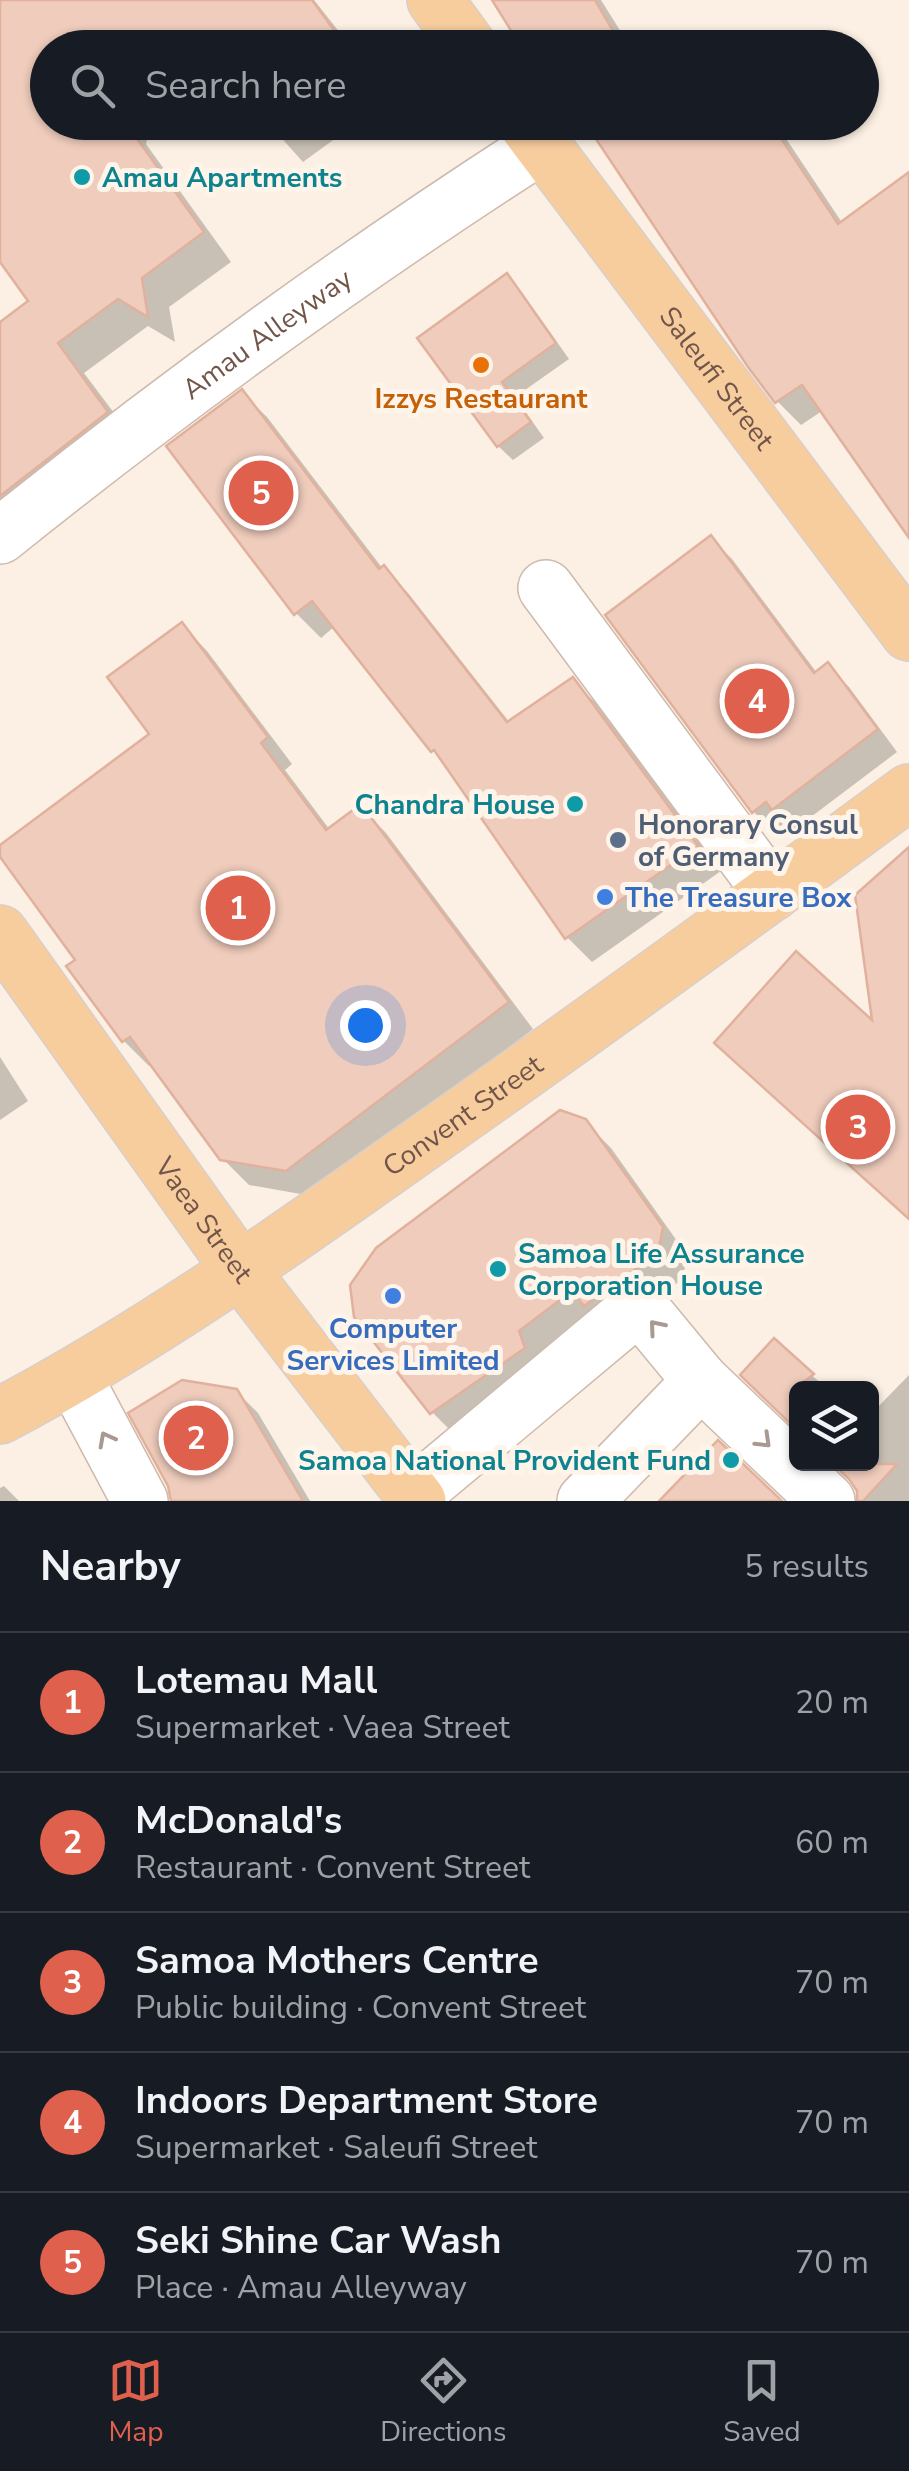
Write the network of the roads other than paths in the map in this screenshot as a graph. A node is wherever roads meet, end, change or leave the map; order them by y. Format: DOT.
graph roads {
  1 [pos="435,0"];
  2 [pos="457,30"];
  3 [pos="526,140"];
  4 [pos="538,140"];
  5 [pos="0,536"];
  6 [pos="546,588"];
  7 [pos="909,634"];
  8 [pos="909,792"];
  9 [pos="772,893"];
  10 [pos="0,933"];
  11 [pos="241,1271"];
  12 [pos="74,1377"];
  13 [pos="701,1381"];
  14 [pos="0,1416"];
  15 [pos="416,1498"];
  16 [pos="140,1501"];
  17 [pos="585,1501"];
  18 [pos="827,1501"];
  1 -- 2 [label="main road"];
  3 -- 5 [label="street, Amau Alleyway"];
  4 -- 7 [label="main road, Saleufi Street"];
  6 -- 9 [label="street"];
  8 -- 9 [label="main road, Convent Street"];
  9 -- 11 [label="main road, Convent Street"];
  10 -- 11 [label="main road, Vaea Street"];
  11 -- 12 [label="main road, Convent Street"];
  11 -- 15 [label="main road, Vaea Street"];
  12 -- 14 [label="main road, Convent Street"];
  16 -- 12 [label="street, one-way"];
  13 -- 15 [label="street, one-way"];
  13 -- 17 [label="street"];
  13 -- 18 [label="street, one-way"];
}
